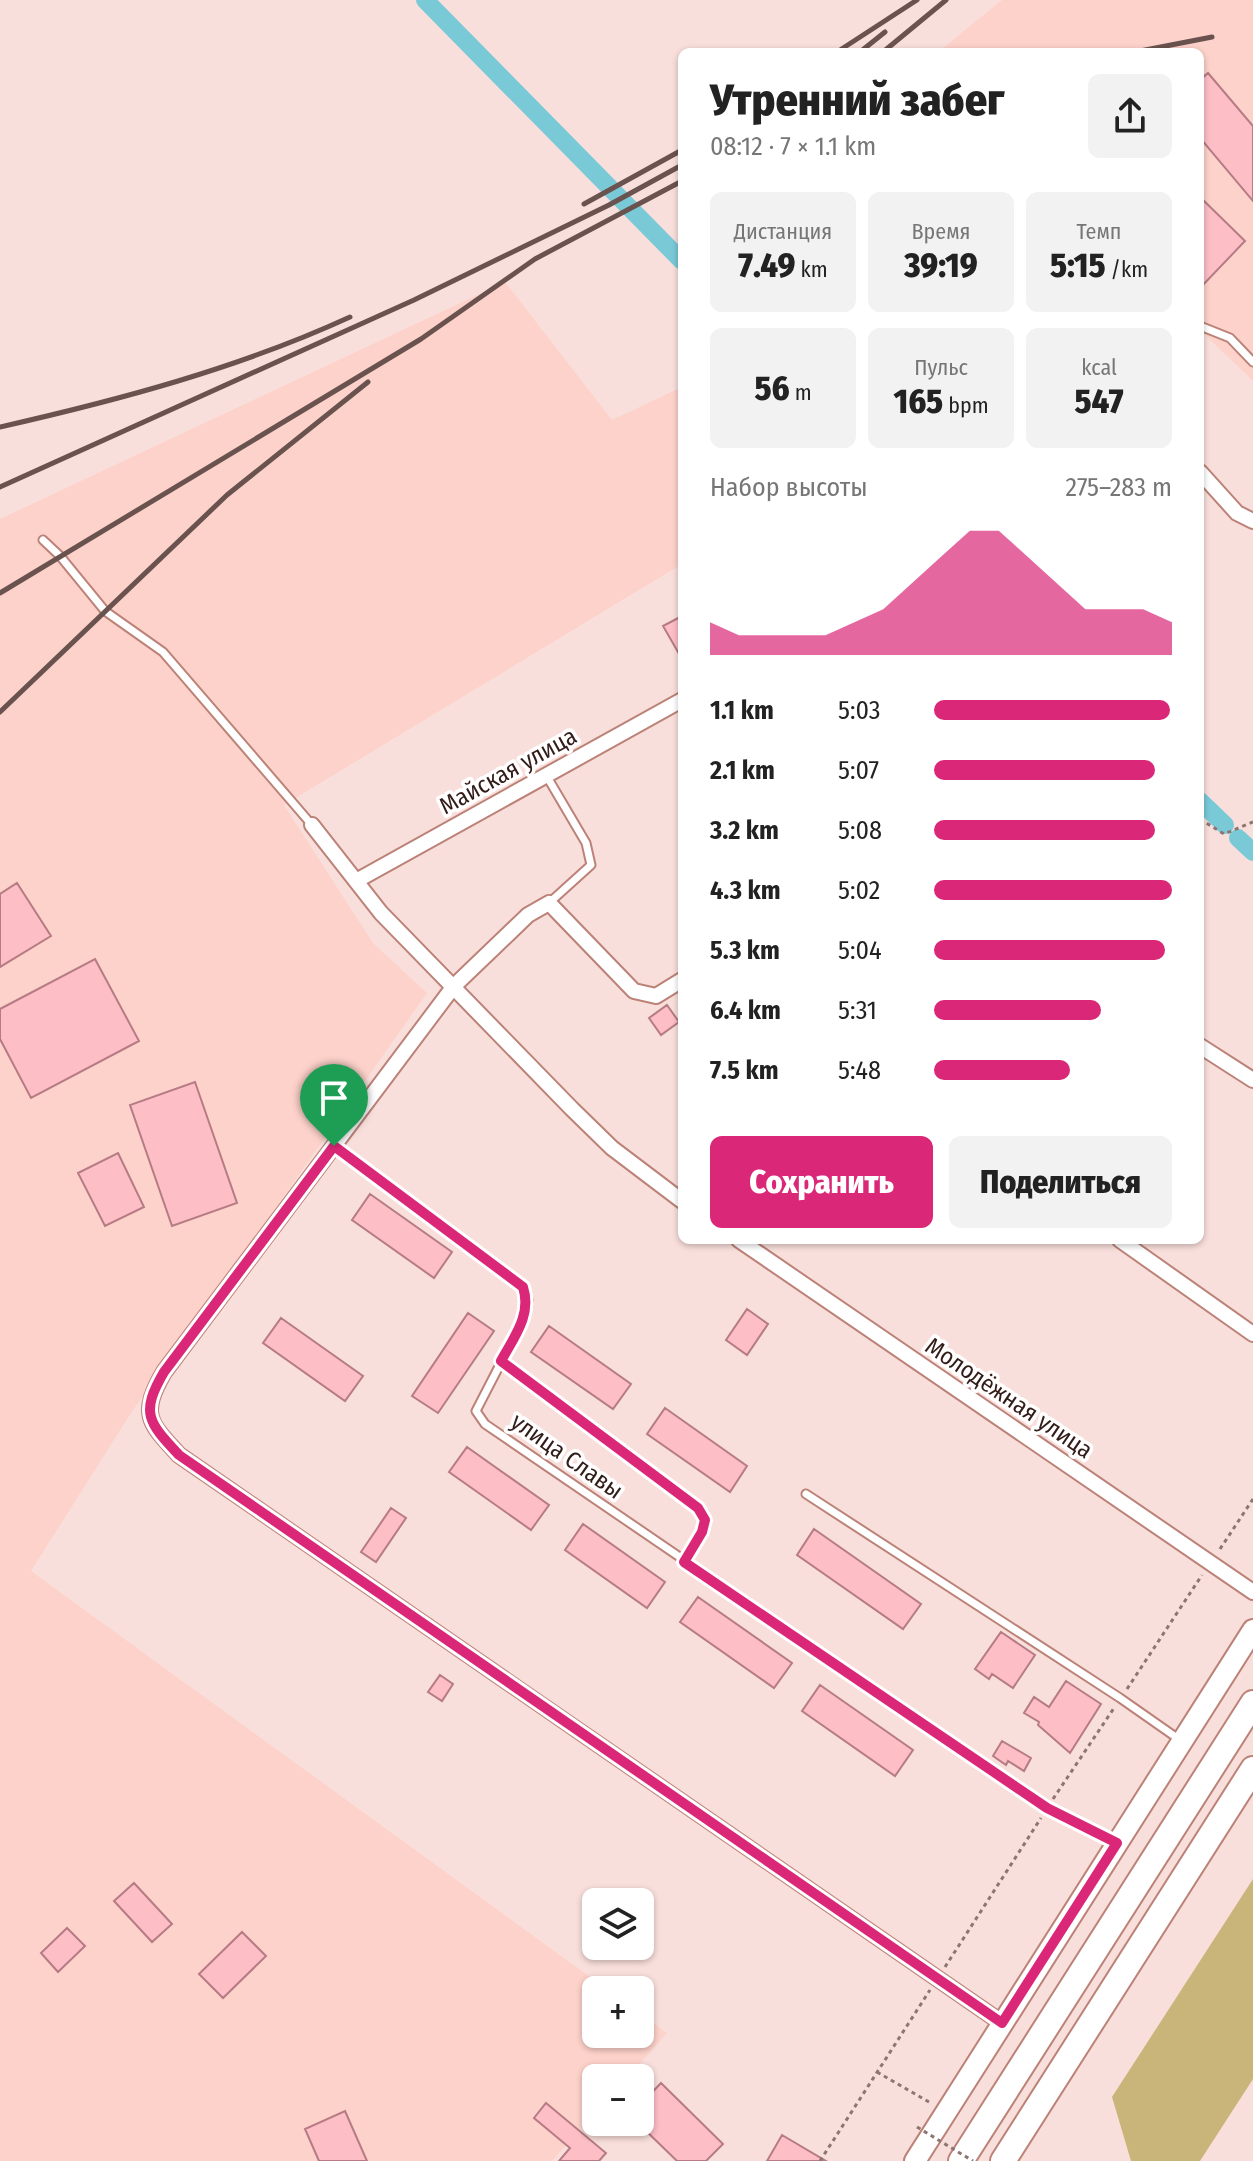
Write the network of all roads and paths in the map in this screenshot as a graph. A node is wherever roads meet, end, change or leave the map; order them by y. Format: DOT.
graph roads {
  1 [pos="1204,328"];
  2 [pos="1253,362"];
  3 [pos="1204,476"];
  4 [pos="1253,521"];
  5 [pos="43,540"];
  6 [pos="678,702"];
  7 [pos="546,775"];
  8 [pos="1204,822"];
  9 [pos="1253,822"];
  10 [pos="312,825"];
  11 [pos="356,881"];
  12 [pos="549,903"];
  13 [pos="678,982"];
  14 [pos="454,986"];
  15 [pos="1204,1049"];
  16 [pos="1253,1080"];
  17 [pos="334,1146"];
  18 [pos="678,1198"];
  19 [pos="745,1244"];
  20 [pos="1126,1244"];
  21 [pos="1253,1334"];
  22 [pos="501,1361"];
  23 [pos="806,1494"];
  24 [pos="1253,1499"];
  25 [pos="684,1562"];
  26 [pos="1210,1563"];
  27 [pos="1253,1592"];
  28 [pos="1253,1630"];
  29 [pos="1120,1698"];
  30 [pos="1253,1703"];
  31 [pos="1182,1741"];
  32 [pos="1253,1769"];
  33 [pos="1047,1808"];
  34 [pos="1117,1843"];
  35 [pos="938,1979"];
  36 [pos="1002,2023"];
  37 [pos="877,2072"];
  38 [pos="931,2103"];
  39 [pos="917,2127"];
  40 [pos="820,2161"];
  41 [pos="915,2161"];
  42 [pos="961,2161"];
  43 [pos="973,2161"];
  44 [pos="1003,2161"];
  1 -- 2 [label="lane"];
  3 -- 4 [label="street"];
  5 -- 10 [label="lane"];
  6 -- 7 [label="street, Майская улица"];
  7 -- 11 [label="street, Майская улица"];
  7 -- 12 [label="lane"];
  8 -- 9 [label="path"];
  10 -- 11 [label="street"];
  11 -- 14 [label="street"];
  12 -- 13 [label="street"];
  12 -- 14 [label="street"];
  14 -- 17 [label="street"];
  14 -- 18 [label="street"];
  15 -- 16 [label="street"];
  17 -- 22 [label="lane, улица Славы"];
  17 -- 35 [label="street"];
  19 -- 26 [label="street, Молодёжная улица"];
  20 -- 21 [label="street"];
  22 -- 25 [label="lane, улица Славы"];
  22 -- 25 [label="lane, улица Славы"];
  23 -- 29 [label="lane"];
  24 -- 26 [label="path"];
  25 -- 33 [label="lane, улица Славы"];
  26 -- 27 [label="street, Молодёжная улица"];
  26 -- 29 [label="path"];
  28 -- 31 [label="street"];
  29 -- 31 [label="lane"];
  29 -- 33 [label="path"];
  30 -- 42 [label="highway"];
  31 -- 34 [label="street"];
  32 -- 44 [label="highway"];
  33 -- 34 [label="lane, улица Славы"];
  33 -- 35 [label="path"];
  34 -- 36 [label="street"];
  35 -- 36 [label="street"];
  35 -- 37 [label="path"];
  36 -- 41 [label="street"];
  37 -- 38 [label="path"];
  37 -- 40 [label="path"];
  39 -- 43 [label="path, bridge"];
}
